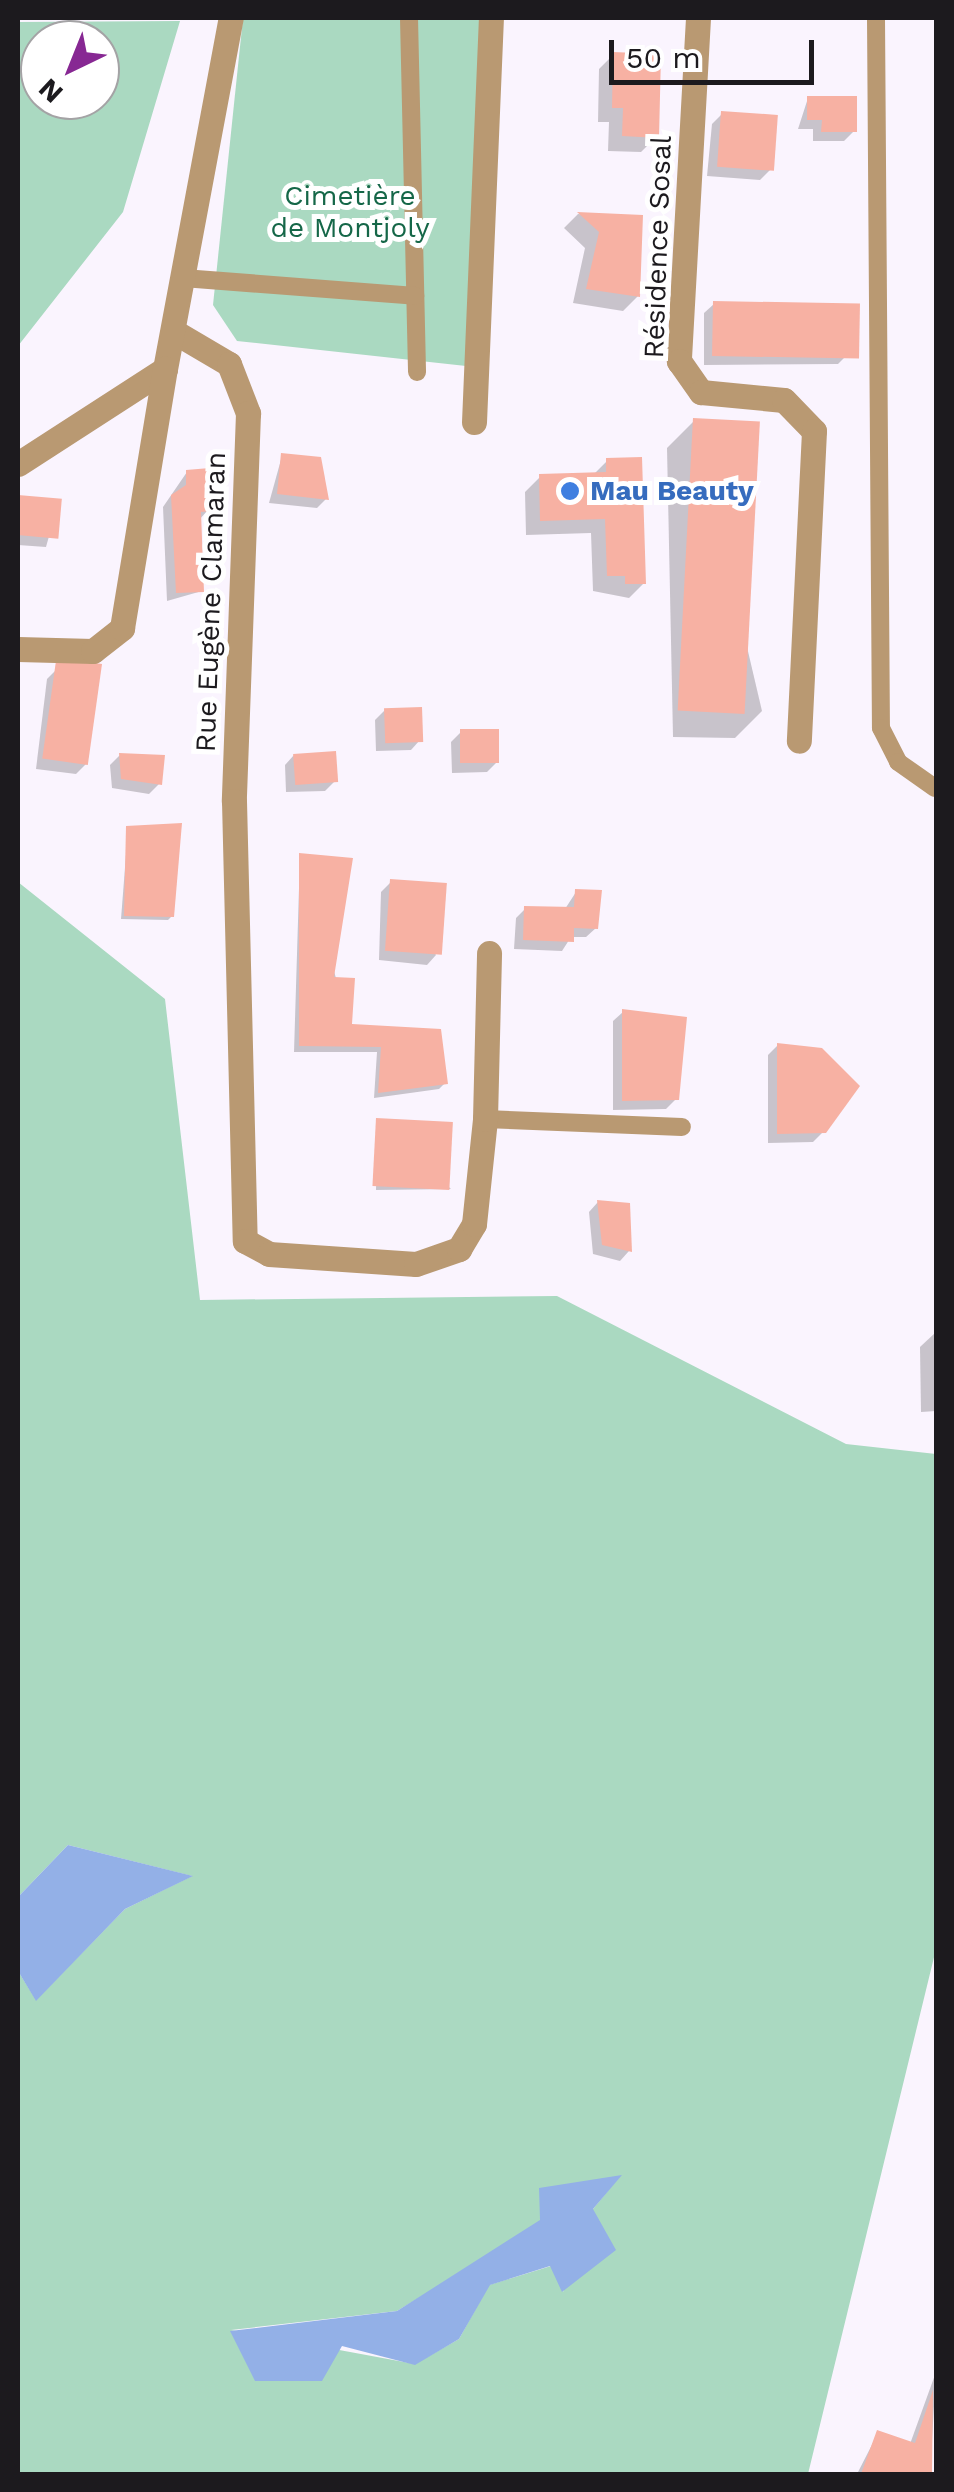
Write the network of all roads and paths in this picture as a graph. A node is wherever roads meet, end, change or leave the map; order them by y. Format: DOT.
graph roads {
  1 [pos="231,18"];
  2 [pos="409,18"];
  3 [pos="490,18"];
  4 [pos="698,18"];
  5 [pos="876,18"];
  6 [pos="183,278"];
  7 [pos="415,296"];
  8 [pos="173,331"];
  9 [pos="165,369"];
  10 [pos="416,372"];
  11 [pos="474,422"];
  12 [pos="18,464"];
  13 [pos="18,649"];
  14 [pos="799,741"];
  15 [pos="934,788"];
  16 [pos="489,953"];
  17 [pos="484,1119"];
  18 [pos="682,1126"];
  1 -- 6 [label="street"];
  2 -- 7 [label="lane"];
  3 -- 11 [label="street"];
  4 -- 14 [label="street, Résidence Sosal"];
  5 -- 15 [label="lane"];
  6 -- 7 [label="lane"];
  6 -- 8 [label="street"];
  7 -- 10 [label="lane"];
  8 -- 9 [label="street"];
  8 -- 17 [label="street, Rue Eugène Clamaran"];
  9 -- 12 [label="street"];
  9 -- 13 [label="street"];
  16 -- 17 [label="street"];
  17 -- 18 [label="lane"];
}
